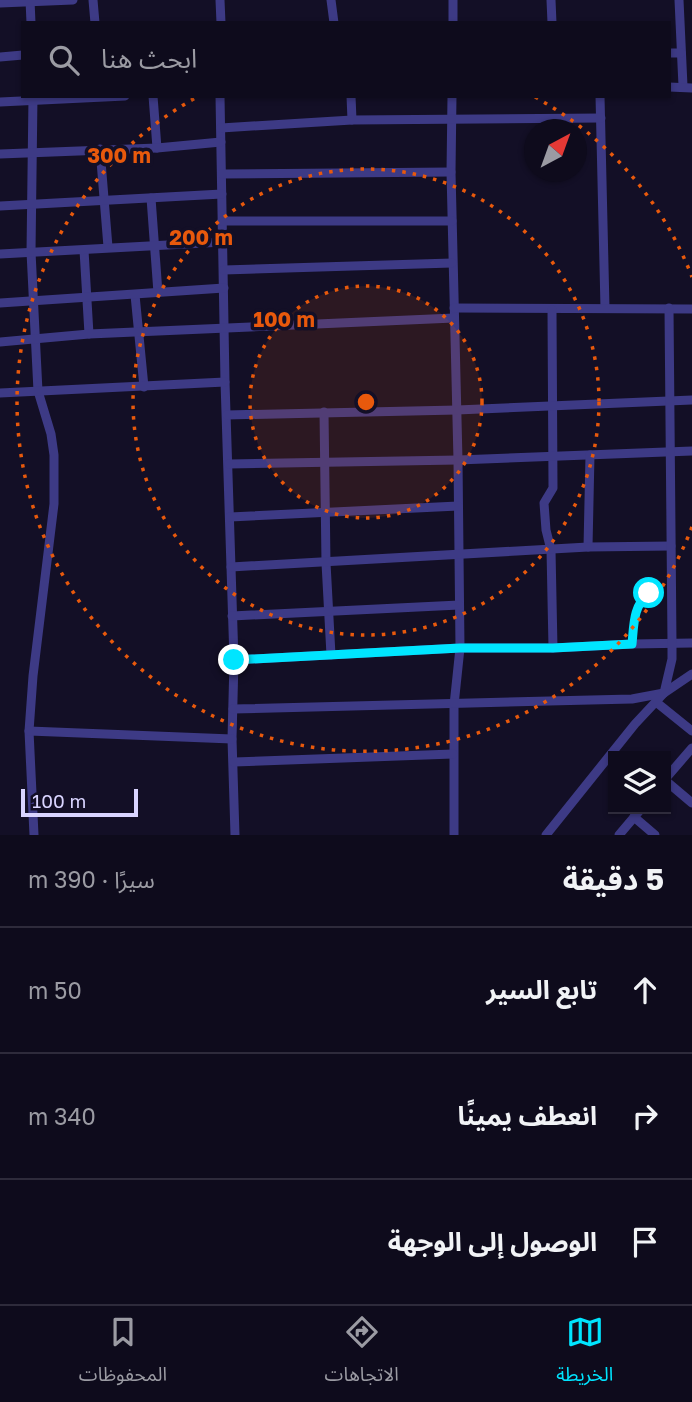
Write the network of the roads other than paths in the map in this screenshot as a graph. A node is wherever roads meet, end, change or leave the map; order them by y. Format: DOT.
graph roads {
  1 [pos="74,0"];
  2 [pos="93,0"];
  3 [pos="220,0"];
  4 [pos="331,0"];
  5 [pos="453,0"];
  6 [pos="551,0"];
  7 [pos="679,0"];
  8 [pos="30,1"];
  9 [pos="0,3"];
  10 [pos="31,21"];
  11 [pos="95,21"];
  12 [pos="221,21"];
  13 [pos="334,21"];
  14 [pos="453,21"];
  15 [pos="552,21"];
  16 [pos="671,53"];
  17 [pos="681,53"];
  18 [pos="21,55"];
  19 [pos="0,57"];
  20 [pos="687,87"];
  21 [pos="33,98"];
  22 [pos="153,98"];
  23 [pos="220,98"];
  24 [pos="351,98"];
  25 [pos="452,98"];
  26 [pos="600,98"];
  27 [pos="0,102"];
  28 [pos="601,118"];
  29 [pos="452,119"];
  30 [pos="352,120"];
  31 [pos="220,128"];
  32 [pos="221,142"];
  33 [pos="157,148"];
  34 [pos="100,149"];
  35 [pos="33,152"];
  36 [pos="0,154"];
  37 [pos="451,172"];
  38 [pos="222,174"];
  39 [pos="222,194"];
  40 [pos="151,198"];
  41 [pos="105,200"];
  42 [pos="32,205"];
  43 [pos="0,206"];
  44 [pos="222,221"];
  45 [pos="452,221"];
  46 [pos="223,242"];
  47 [pos="154,246"];
  48 [pos="108,247"];
  49 [pos="84,250"];
  50 [pos="31,252"];
  51 [pos="0,254"];
  52 [pos="452,263"];
  53 [pos="224,270"];
  54 [pos="224,288"];
  55 [pos="158,293"];
  56 [pos="135,295"];
  57 [pos="87,299"];
  58 [pos="34,302"];
  59 [pos="0,303"];
  60 [pos="605,308"];
  61 [pos="668,308"];
  62 [pos="692,309"];
  63 [pos="552,310"];
  64 [pos="454,313"];
  65 [pos="225,329"];
  66 [pos="139,333"];
  67 [pos="89,334"];
  68 [pos="36,341"];
  69 [pos="0,342"];
  70 [pos="225,382"];
  71 [pos="144,387"];
  72 [pos="38,391"];
  73 [pos="0,393"];
  74 [pos="669,400"];
  75 [pos="692,400"];
  76 [pos="554,405"];
  77 [pos="457,410"];
  78 [pos="324,412"];
  79 [pos="227,415"];
  80 [pos="669,451"];
  81 [pos="692,451"];
  82 [pos="590,455"];
  83 [pos="552,456"];
  84 [pos="458,460"];
  85 [pos="325,462"];
  86 [pos="229,464"];
  87 [pos="458,506"];
  88 [pos="325,513"];
  89 [pos="230,517"];
  90 [pos="671,546"];
  91 [pos="587,547"];
  92 [pos="551,550"];
  93 [pos="459,556"];
  94 [pos="326,563"];
  95 [pos="231,567"];
  96 [pos="458,605"];
  97 [pos="328,611"];
  98 [pos="232,616"];
  99 [pos="672,643"];
  100 [pos="692,643"];
  101 [pos="460,648"];
  102 [pos="553,648"];
  103 [pos="331,655"];
  104 [pos="234,660"];
  105 [pos="692,674"];
  106 [pos="664,693"];
  107 [pos="656,702"];
  108 [pos="454,705"];
  109 [pos="233,709"];
  110 [pos="692,731"];
  111 [pos="29,732"];
  112 [pos="232,739"];
  113 [pos="692,748"];
  114 [pos="453,754"];
  115 [pos="234,762"];
  116 [pos="671,773"];
  117 [pos="671,784"];
  118 [pos="692,803"];
  119 [pos="637,814"];
  120 [pos="634,817"];
  121 [pos="34,835"];
  122 [pos="235,835"];
  123 [pos="454,835"];
  124 [pos="546,835"];
  125 [pos="619,835"];
  126 [pos="655,835"];
  1 -- 8 [label="street"];
  2 -- 11 [label="street"];
  3 -- 12 [label="street"];
  4 -- 13 [label="street"];
  5 -- 14 [label="street"];
  6 -- 15 [label="street"];
  7 -- 17 [label="street"];
  8 -- 9 [label="street"];
  8 -- 10 [label="street"];
  16 -- 17 [label="street"];
  17 -- 20 [label="street"];
  18 -- 19 [label="street"];
  21 -- 27 [label="street"];
  21 -- 35 [label="street"];
  22 -- 33 [label="street"];
  23 -- 31 [label="street"];
  24 -- 30 [label="street"];
  25 -- 29 [label="street"];
  26 -- 28 [label="street"];
  28 -- 29 [label="street"];
  28 -- 60 [label="street"];
  29 -- 30 [label="street"];
  29 -- 37 [label="street"];
  30 -- 31 [label="street"];
  31 -- 32 [label="street"];
  32 -- 33 [label="street"];
  32 -- 38 [label="street"];
  33 -- 34 [label="street"];
  34 -- 35 [label="street"];
  34 -- 41 [label="street"];
  35 -- 36 [label="street"];
  35 -- 42 [label="street"];
  37 -- 38 [label="street"];
  37 -- 45 [label="street"];
  38 -- 39 [label="street"];
  39 -- 40 [label="street"];
  39 -- 44 [label="street"];
  40 -- 41 [label="street"];
  40 -- 47 [label="street"];
  41 -- 42 [label="street"];
  41 -- 48 [label="street"];
  42 -- 43 [label="street"];
  42 -- 50 [label="street"];
  44 -- 45 [label="street"];
  44 -- 46 [label="street"];
  45 -- 52 [label="street"];
  46 -- 47 [label="street"];
  46 -- 53 [label="street"];
  47 -- 48 [label="street"];
  47 -- 55 [label="street"];
  48 -- 49 [label="street"];
  49 -- 50 [label="street"];
  49 -- 57 [label="street"];
  50 -- 51 [label="street"];
  50 -- 58 [label="street"];
  52 -- 53 [label="street"];
  52 -- 64 [label="street"];
  53 -- 54 [label="street"];
  54 -- 55 [label="street"];
  54 -- 65 [label="street"];
  55 -- 56 [label="street"];
  56 -- 57 [label="street"];
  56 -- 66 [label="street"];
  57 -- 58 [label="street"];
  57 -- 67 [label="street"];
  58 -- 59 [label="street"];
  58 -- 68 [label="street"];
  60 -- 61 [label="street"];
  60 -- 63 [label="street"];
  61 -- 62 [label="street"];
  61 -- 74 [label="street"];
  63 -- 64 [label="street"];
  63 -- 76 [label="street"];
  64 -- 65 [label="street"];
  64 -- 77 [label="street"];
  65 -- 66 [label="street"];
  65 -- 70 [label="street"];
  66 -- 67 [label="street"];
  66 -- 71 [label="street"];
  67 -- 68 [label="street"];
  68 -- 69 [label="street"];
  68 -- 72 [label="street"];
  70 -- 71 [label="street"];
  70 -- 79 [label="street"];
  71 -- 72 [label="street"];
  72 -- 73 [label="street"];
  72 -- 111 [label="street"];
  74 -- 75 [label="street"];
  74 -- 76 [label="street"];
  74 -- 80 [label="street"];
  76 -- 77 [label="street"];
  76 -- 83 [label="street"];
  77 -- 78 [label="street"];
  77 -- 84 [label="street"];
  78 -- 79 [label="street"];
  78 -- 85 [label="street"];
  79 -- 86 [label="street"];
  80 -- 81 [label="street"];
  80 -- 82 [label="street"];
  80 -- 90 [label="street"];
  82 -- 83 [label="street"];
  82 -- 91 [label="street"];
  83 -- 84 [label="street"];
  83 -- 92 [label="street"];
  84 -- 85 [label="street"];
  84 -- 87 [label="street"];
  85 -- 86 [label="street"];
  85 -- 88 [label="street"];
  86 -- 89 [label="street"];
  87 -- 88 [label="street"];
  87 -- 93 [label="street"];
  88 -- 89 [label="street"];
  88 -- 94 [label="street"];
  89 -- 95 [label="street"];
  90 -- 91 [label="street"];
  90 -- 99 [label="street"];
  91 -- 92 [label="street"];
  92 -- 93 [label="street"];
  92 -- 102 [label="street"];
  93 -- 94 [label="street"];
  93 -- 96 [label="street"];
  94 -- 95 [label="street"];
  94 -- 97 [label="street"];
  95 -- 98 [label="street"];
  96 -- 97 [label="street"];
  96 -- 101 [label="street"];
  97 -- 98 [label="street"];
  97 -- 103 [label="street"];
  98 -- 104 [label="street"];
  99 -- 100 [label="street"];
  99 -- 102 [label="street"];
  99 -- 106 [label="street"];
  101 -- 102 [label="street"];
  101 -- 103 [label="street"];
  101 -- 108 [label="street"];
  103 -- 104 [label="street"];
  104 -- 109 [label="street"];
  105 -- 106 [label="street"];
  106 -- 107 [label="street"];
  106 -- 108 [label="street"];
  107 -- 110 [label="street"];
  107 -- 124 [label="street"];
  108 -- 109 [label="street"];
  108 -- 114 [label="street"];
  109 -- 112 [label="street"];
  111 -- 112 [label="street"];
  111 -- 121 [label="street"];
  112 -- 115 [label="street"];
  113 -- 116 [label="street"];
  114 -- 115 [label="street"];
  114 -- 123 [label="street"];
  115 -- 122 [label="street"];
  117 -- 118 [label="street"];
  119 -- 120 [label="street"];
  120 -- 125 [label="street"];
  120 -- 126 [label="street"];
}
